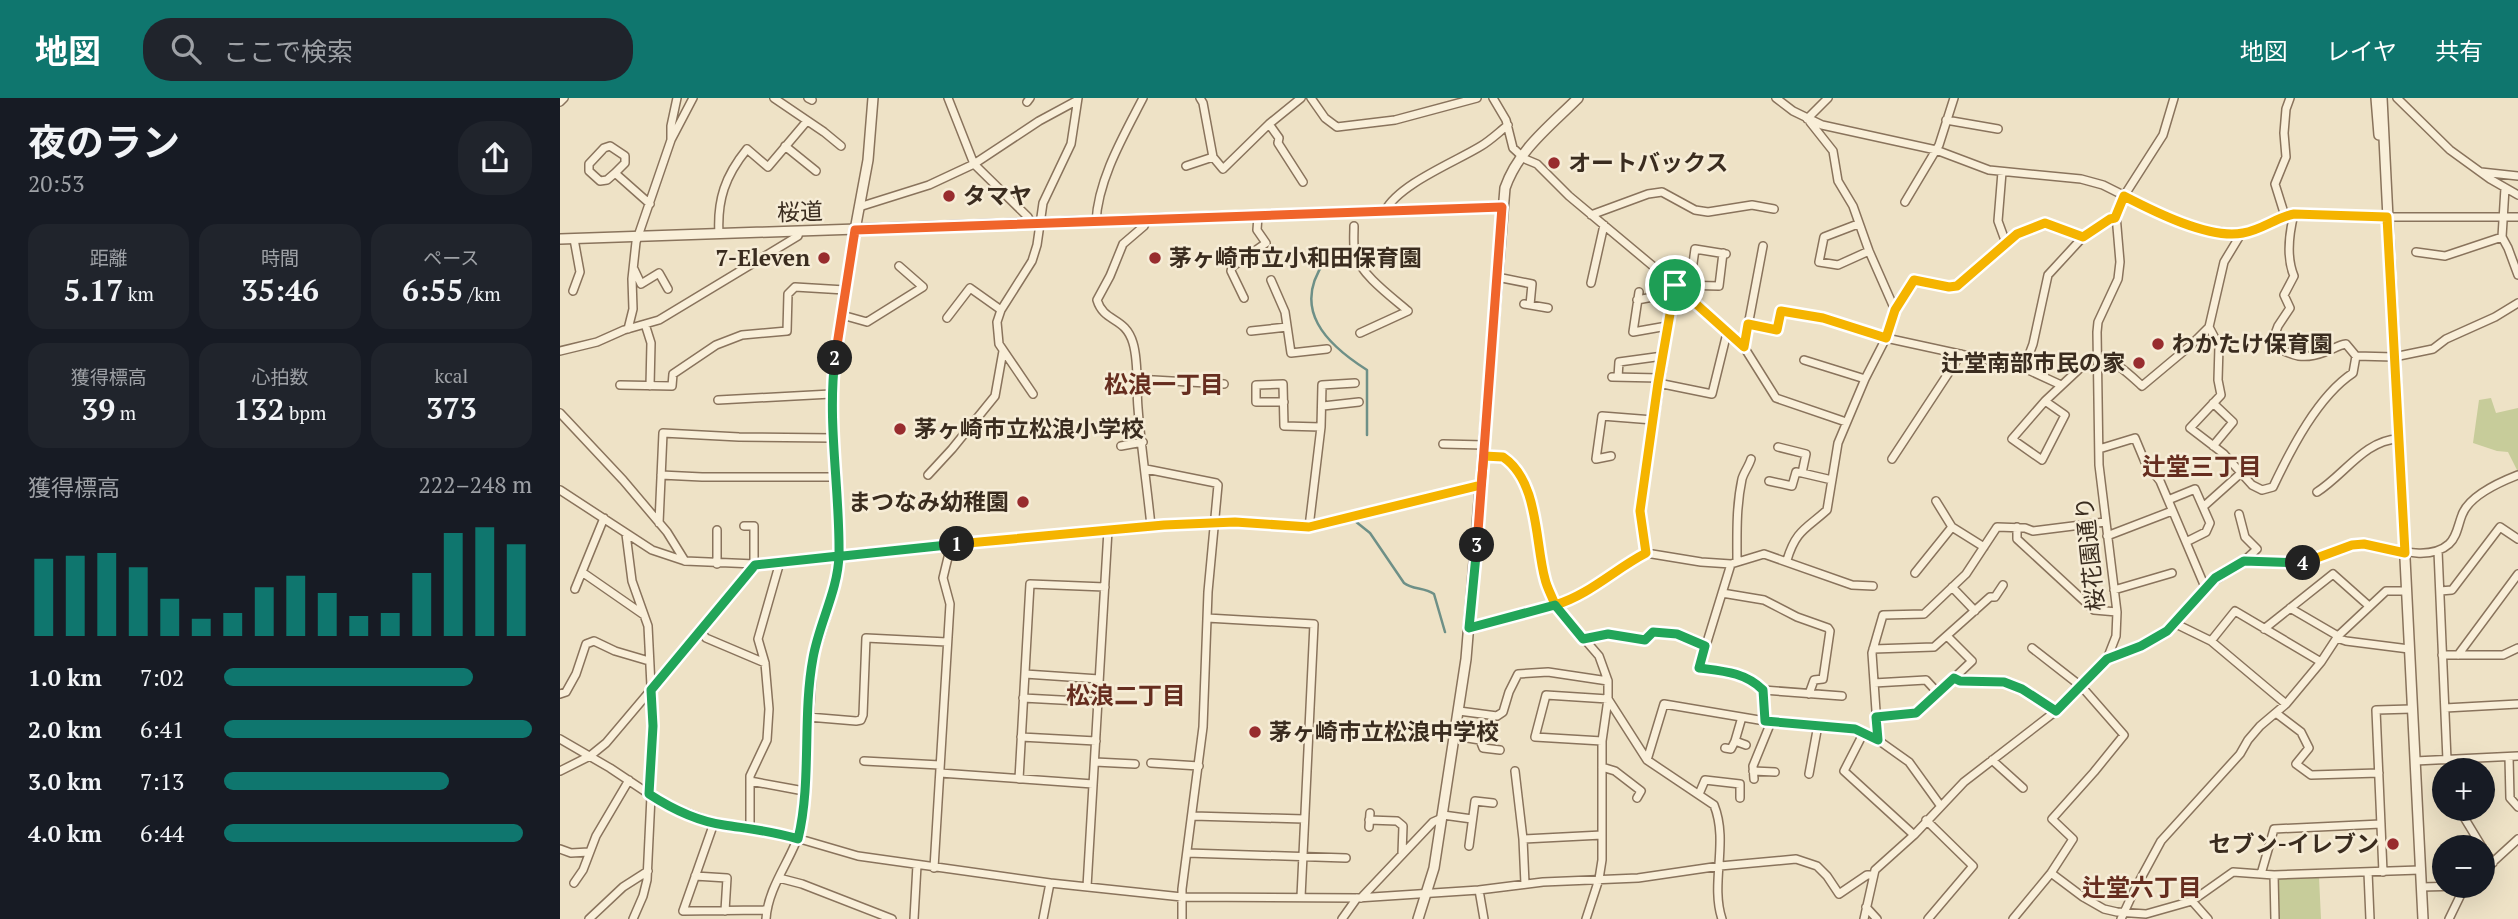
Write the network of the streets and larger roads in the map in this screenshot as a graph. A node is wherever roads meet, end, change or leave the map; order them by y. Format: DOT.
graph roads {
  1 [pos="564,98"];
  2 [pos="677,98"];
  3 [pos="693,98"];
  4 [pos="774,98"];
  5 [pos="873,98"];
  6 [pos="948,98"];
  7 [pos="1143,98"];
  8 [pos="1200,98"];
  9 [pos="1301,98"];
  10 [pos="1311,98"];
  11 [pos="1477,98"];
  12 [pos="1493,98"];
  13 [pos="1578,98"];
  14 [pos="1776,98"];
  15 [pos="1828,98"];
  16 [pos="1954,98"];
  17 [pos="2174,98"];
  18 [pos="2290,98"];
  19 [pos="2376,98"];
  20 [pos="2382,98"];
  21 [pos="2397,98"];
  22 [pos="1077,100"];
  23 [pos="786,101"];
  24 [pos="560,102"];
  25 [pos="1808,120"];
  26 [pos="1946,120"];
  27 [pos="807,121"];
  28 [pos="1269,124"];
  29 [pos="1508,125"];
  30 [pos="1998,129"];
  31 [pos="671,140"];
  32 [pos="785,146"];
  33 [pos="841,146"];
  34 [pos="1936,150"];
  35 [pos="1521,155"];
  36 [pos="1213,157"];
  37 [pos="2384,157"];
  38 [pos="974,164"];
  39 [pos="1186,166"];
  40 [pos="816,171"];
  41 [pos="2002,172"];
  42 [pos="2481,172"];
  43 [pos="615,173"];
  44 [pos="2518,176"];
  45 [pos="1303,182"];
  46 [pos="2505,188"];
  47 [pos="2518,195"];
  48 [pos="2124,196"];
  49 [pos="1905,202"];
  50 [pos="650,204"];
  51 [pos="859,207"];
  52 [pos="1502,207"];
  53 [pos="1774,209"];
  54 [pos="1385,211"];
  55 [pos="2294,214"];
  56 [pos="1591,215"];
  57 [pos="1258,216"];
  58 [pos="2285,216"];
  59 [pos="2502,216"];
  60 [pos="2387,217"];
  61 [pos="2518,217"];
  62 [pos="2115,218"];
  63 [pos="1147,219"];
  64 [pos="1096,222"];
  65 [pos="1036,223"];
  66 [pos="1858,224"];
  67 [pos="1604,225"];
  68 [pos="1354,226"];
  69 [pos="855,230"];
  70 [pos="799,232"];
  71 [pos="719,234"];
  72 [pos="2241,234"];
  73 [pos="638,237"];
  74 [pos="2083,237"];
  75 [pos="2502,237"];
  76 [pos="560,239"];
  77 [pos="574,239"];
  78 [pos="2006,243"];
  79 [pos="1763,246"];
  80 [pos="1869,251"];
  81 [pos="2416,253"];
  82 [pos="899,266"];
  83 [pos="634,268"];
  84 [pos="2518,275"];
  85 [pos="1497,277"];
  86 [pos="1271,280"];
  87 [pos="1591,283"];
  88 [pos="1690,285"];
  89 [pos="668,289"];
  90 [pos="1674,289"];
  91 [pos="845,290"];
  92 [pos="573,291"];
  93 [pos="1244,298"];
  94 [pos="2518,303"];
  95 [pos="1548,308"];
  96 [pos="1001,310"];
  97 [pos="1895,310"];
  98 [pos="842,315"];
  99 [pos="947,318"];
  100 [pos="645,324"];
  101 [pos="1748,324"];
  102 [pos="1287,327"];
  103 [pos="1667,327"];
  104 [pos="2209,327"];
  105 [pos="628,329"];
  106 [pos="1251,331"];
  107 [pos="1727,332"];
  108 [pos="1360,333"];
  109 [pos="1886,338"];
  110 [pos="1744,347"];
  111 [pos="1327,349"];
  112 [pos="560,351"];
  113 [pos="1003,351"];
  114 [pos="1961,354"];
  115 [pos="1663,356"];
  116 [pos="2096,356"];
  117 [pos="2356,356"];
  118 [pos="2394,357"];
  119 [pos="1807,363"];
  120 [pos="2024,368"];
  121 [pos="1323,375"];
  122 [pos="1136,379"];
  123 [pos="1865,379"];
  124 [pos="1659,381"];
  125 [pos="1355,383"];
  126 [pos="1224,384"];
  127 [pos="620,385"];
  128 [pos="1322,385"];
  129 [pos="2061,385"];
  130 [pos="650,386"];
  131 [pos="831,394"];
  132 [pos="1033,394"];
  133 [pos="718,400"];
  134 [pos="2045,401"];
  135 [pos="1284,402"];
  136 [pos="1359,402"];
  137 [pos="2213,403"];
  138 [pos="1323,406"];
  139 [pos="560,413"];
  140 [pos="1653,420"];
  141 [pos="1846,422"];
  142 [pos="1321,427"];
  143 [pos="833,438"];
  144 [pos="2398,439"];
  145 [pos="1143,442"];
  146 [pos="1443,444"];
  147 [pos="1485,445"];
  148 [pos="1121,446"];
  149 [pos="2213,446"];
  150 [pos="1778,447"];
  151 [pos="2099,449"];
  152 [pos="1484,456"];
  153 [pos="1611,456"];
  154 [pos="1751,459"];
  155 [pos="1892,459"];
  156 [pos="1146,469"];
  157 [pos="1802,473"];
  158 [pos="2241,473"];
  159 [pos="928,474"];
  160 [pos="661,475"];
  161 [pos="2518,475"];
  162 [pos="835,477"];
  163 [pos="1832,480"];
  164 [pos="1769,481"];
  165 [pos="1481,485"];
  166 [pos="560,490"];
  167 [pos="2317,492"];
  168 [pos="2168,500"];
  169 [pos="1936,501"];
  170 [pos="2203,507"];
  171 [pos="2172,511"];
  172 [pos="2239,514"];
  173 [pos="604,518"];
  174 [pos="2105,522"];
  175 [pos="659,523"];
  176 [pos="1216,523"];
  177 [pos="1151,526"];
  178 [pos="744,527"];
  179 [pos="1309,527"];
  180 [pos="1952,527"];
  181 [pos="2017,527"];
  182 [pos="717,530"];
  183 [pos="1108,530"];
  184 [pos="626,534"];
  185 [pos="2108,536"];
  186 [pos="2518,539"];
  187 [pos="2186,542"];
  188 [pos="951,545"];
  189 [pos="1984,547"];
  190 [pos="2438,551"];
  191 [pos="1646,553"];
  192 [pos="2405,553"];
  193 [pos="839,556"];
  194 [pos="1787,560"];
  195 [pos="685,561"];
  196 [pos="2244,561"];
  197 [pos="780,562"];
  198 [pos="1734,563"];
  199 [pos="717,564"];
  200 [pos="755,565"];
  201 [pos="582,572"];
  202 [pos="1915,573"];
  203 [pos="2172,573"];
  204 [pos="2518,574"];
  205 [pos="2003,585"];
  206 [pos="1873,586"];
  207 [pos="1105,587"];
  208 [pos="1952,587"];
  209 [pos="2205,587"];
  210 [pos="575,589"];
  211 [pos="2114,590"];
  212 [pos="2440,591"];
  213 [pos="2407,592"];
  214 [pos="1721,593"];
  215 [pos="1555,605"];
  216 [pos="2369,606"];
  217 [pos="2290,608"];
  218 [pos="1975,611"];
  219 [pos="2117,612"];
  220 [pos="645,616"];
  221 [pos="1207,618"];
  222 [pos="2174,623"];
  223 [pos="1469,628"];
  224 [pos="2264,629"];
  225 [pos="700,631"];
  226 [pos="1947,636"];
  227 [pos="2337,637"];
  228 [pos="1583,639"];
  229 [pos="947,642"];
  230 [pos="2211,642"];
  231 [pos="1705,646"];
  232 [pos="2032,648"];
  233 [pos="2518,648"];
  234 [pos="1873,649"];
  235 [pos="2409,649"];
  236 [pos="2442,655"];
  237 [pos="2458,655"];
  238 [pos="2107,659"];
  239 [pos="649,661"];
  240 [pos="2321,662"];
  241 [pos="765,663"];
  242 [pos="1025,674"];
  243 [pos="1954,678"];
  244 [pos="1100,679"];
  245 [pos="1608,681"];
  246 [pos="1874,683"];
  247 [pos="2082,687"];
  248 [pos="651,690"];
  249 [pos="1763,690"];
  250 [pos="1938,693"];
  251 [pos="560,694"];
  252 [pos="1809,694"];
  253 [pos="1842,696"];
  254 [pos="1023,698"];
  255 [pos="1608,699"];
  256 [pos="1098,702"];
  257 [pos="2286,704"];
  258 [pos="2518,704"];
  259 [pos="2445,708"];
  260 [pos="2412,709"];
  261 [pos="1459,711"];
  262 [pos="2056,711"];
  263 [pos="2276,713"];
  264 [pos="808,717"];
  265 [pos="1742,717"];
  266 [pos="1876,717"];
  267 [pos="1768,722"];
  268 [pos="1818,725"];
  269 [pos="1864,732"];
  270 [pos="1455,736"];
  271 [pos="1021,737"];
  272 [pos="560,739"];
  273 [pos="1878,740"];
  274 [pos="1096,741"];
  275 [pos="1602,741"];
  276 [pos="1735,741"];
  277 [pos="1746,745"];
  278 [pos="1725,748"];
  279 [pos="1500,750"];
  280 [pos="590,756"];
  281 [pos="2514,757"];
  282 [pos="2447,758"];
  283 [pos="2488,758"];
  284 [pos="1647,760"];
  285 [pos="1992,760"];
  286 [pos="2432,760"];
  287 [pos="864,761"];
  288 [pos="2415,761"];
  289 [pos="1095,762"];
  290 [pos="1151,763"];
  291 [pos="1135,764"];
  292 [pos="1199,766"];
  293 [pos="1602,767"];
  294 [pos="940,769"];
  295 [pos="560,771"];
  296 [pos="1515,771"];
  297 [pos="1775,772"];
  298 [pos="2379,773"];
  299 [pos="1809,774"];
  300 [pos="1018,779"];
  301 [pos="629,780"];
  302 [pos="750,781"];
  303 [pos="1093,784"];
  304 [pos="2023,788"];
  305 [pos="804,791"];
  306 [pos="1699,794"];
  307 [pos="650,795"];
  308 [pos="1740,797"];
  309 [pos="1637,798"];
  310 [pos="1493,803"];
  311 [pos="1940,805"];
  312 [pos="2518,807"];
  313 [pos="1193,816"];
  314 [pos="1443,816"];
  315 [pos="1472,819"];
  316 [pos="1304,820"];
  317 [pos="1369,820"];
  318 [pos="1926,820"];
  319 [pos="714,823"];
  320 [pos="2381,824"];
  321 [pos="750,828"];
  322 [pos="1602,835"];
  323 [pos="1914,835"];
  324 [pos="798,839"];
  325 [pos="1523,839"];
  326 [pos="2518,839"];
  327 [pos="1469,846"];
  328 [pos="560,849"];
  329 [pos="589,852"];
  330 [pos="1187,853"];
  331 [pos="1402,855"];
  332 [pos="1303,856"];
  333 [pos="1346,858"];
  334 [pos="2495,861"];
  335 [pos="917,865"];
  336 [pos="1720,866"];
  337 [pos="934,868"];
  338 [pos="2420,870"];
  339 [pos="648,871"];
  340 [pos="2368,872"];
  341 [pos="2383,872"];
  342 [pos="2051,873"];
  343 [pos="2261,874"];
  344 [pos="1873,875"];
  345 [pos="2274,875"];
  346 [pos="695,876"];
  347 [pos="779,878"];
  348 [pos="1599,879"];
  349 [pos="574,883"];
  350 [pos="1050,883"];
  351 [pos="1525,884"];
  352 [pos="1087,887"];
  353 [pos="2421,887"];
  354 [pos="2432,887"];
  355 [pos="1479,890"];
  356 [pos="1425,895"];
  357 [pos="1182,897"];
  358 [pos="1301,897"];
  359 [pos="1359,898"];
  360 [pos="2459,898"];
  361 [pos="2192,901"];
  362 [pos="1866,907"];
  363 [pos="724,911"];
  364 [pos="766,915"];
  365 [pos="2123,916"];
  366 [pos="589,919"];
  367 [pos="633,919"];
  368 [pos="892,919"];
  369 [pos="914,919"];
  370 [pos="1043,919"];
  371 [pos="1182,919"];
  372 [pos="1342,919"];
  373 [pos="1418,919"];
  374 [pos="1484,919"];
  375 [pos="1586,919"];
  376 [pos="1722,919"];
  377 [pos="1864,919"];
  378 [pos="1877,919"];
  379 [pos="1928,919"];
  380 [pos="2013,919"];
  381 [pos="2208,919"];
  382 [pos="2275,919"];
  383 [pos="2370,919"];
  384 [pos="2423,919"];
  385 [pos="2449,919"];
  1 -- 24 [label="street"];
  2 -- 31 [label="street"];
  3 -- 31 [label="street"];
  4 -- 23 [label="street"];
  5 -- 51 [label="street"];
  6 -- 38 [label="street"];
  7 -- 64 [label="street"];
  8 -- 36 [label="street"];
  9 -- 28 [label="street"];
  10 -- 11 [label="street"];
  12 -- 29 [label="street"];
  13 -- 35 [label="street"];
  14 -- 25 [label="street"];
  15 -- 25 [label="street"];
  16 -- 26 [label="street"];
  17 -- 48 [label="street, 桜花園通り"];
  18 -- 58 [label="street"];
  19 -- 37 [label="street"];
  20 -- 37 [label="street"];
  21 -- 42 [label="street"];
  22 -- 38 [label="street"];
  22 -- 65 [label="street"];
  23 -- 27 [label="street"];
  25 -- 34 [label="street"];
  25 -- 66 [label="street"];
  26 -- 30 [label="street"];
  26 -- 34 [label="street"];
  27 -- 32 [label="street"];
  27 -- 33 [label="street"];
  28 -- 36 [label="street"];
  28 -- 45 [label="street"];
  29 -- 35 [label="street"];
  29 -- 54 [label="street"];
  31 -- 50 [label="street"];
  32 -- 40 [label="street"];
  32 -- 71 [label="street"];
  34 -- 41 [label="street"];
  34 -- 49 [label="street"];
  35 -- 52 [label="street"];
  35 -- 56 [label="street"];
  36 -- 39 [label="street"];
  37 -- 60 [label="street"];
  38 -- 51 [label="street"];
  38 -- 65 [label="street"];
  41 -- 48 [label="street"];
  41 -- 78 [label="street"];
  42 -- 44 [label="street"];
  42 -- 46 [label="street"];
  43 -- 43 [label="street"];
  43 -- 50 [label="street"];
  46 -- 47 [label="street"];
  46 -- 59 [label="street"];
  48 -- 62 [label="street, 桜花園通り"];
  48 -- 72 [label="street"];
  50 -- 73 [label="street"];
  51 -- 69 [label="street"];
  52 -- 54 [label="street, 桜道"];
  52 -- 85 [label="street"];
  53 -- 56 [label="street"];
  54 -- 57 [label="street, 桜道"];
  55 -- 58 [label="street"];
  55 -- 60 [label="street"];
  55 -- 117 [label="street"];
  56 -- 67 [label="street"];
  57 -- 63 [label="street, 桜道"];
  57 -- 93 [label="street"];
  58 -- 72 [label="street"];
  59 -- 60 [label="street"];
  59 -- 61 [label="street"];
  59 -- 75 [label="street"];
  60 -- 118 [label="street"];
  62 -- 74 [label="street"];
  62 -- 116 [label="street, 桜花園通り"];
  63 -- 64 [label="street, 桜道"];
  63 -- 122 [label="street"];
  64 -- 65 [label="street, 桜道"];
  65 -- 69 [label="street, 桜道"];
  65 -- 96 [label="street"];
  66 -- 80 [label="street"];
  66 -- 80 [label="street"];
  67 -- 87 [label="street"];
  67 -- 90 [label="street"];
  68 -- 108 [label="street"];
  69 -- 70 [label="street, 桜道"];
  69 -- 91 [label="street"];
  70 -- 71 [label="street, 桜道"];
  70 -- 100 [label="street"];
  71 -- 73 [label="street, 桜道"];
  72 -- 104 [label="street"];
  73 -- 77 [label="street, 桜道"];
  73 -- 83 [label="street"];
  74 -- 78 [label="street"];
  74 -- 120 [label="street"];
  75 -- 81 [label="street"];
  75 -- 84 [label="street"];
  76 -- 77 [label="street, 桜道"];
  77 -- 92 [label="street"];
  78 -- 97 [label="street"];
  79 -- 101 [label="street"];
  80 -- 97 [label="street"];
  82 -- 98 [label="street"];
  83 -- 89 [label="street"];
  83 -- 105 [label="street"];
  85 -- 95 [label="street"];
  85 -- 147 [label="street"];
  86 -- 102 [label="street"];
  88 -- 88 [label="street"];
  88 -- 90 [label="street"];
  90 -- 103 [label="street"];
  90 -- 103 [label="street"];
  90 -- 107 [label="street"];
  91 -- 98 [label="street"];
  91 -- 130 [label="street"];
  94 -- 118 [label="street"];
  96 -- 99 [label="street"];
  96 -- 113 [label="street"];
  97 -- 109 [label="street"];
  98 -- 131 [label="street"];
  100 -- 105 [label="street"];
  100 -- 130 [label="street"];
  101 -- 109 [label="street"];
  101 -- 110 [label="street"];
  102 -- 106 [label="street"];
  102 -- 111 [label="street"];
  103 -- 115 [label="street"];
  104 -- 116 [label="street"];
  104 -- 137 [label="street"];
  105 -- 112 [label="street"];
  107 -- 110 [label="street"];
  107 -- 124 [label="street"];
  109 -- 114 [label="street"];
  109 -- 123 [label="street"];
  110 -- 141 [label="street"];
  113 -- 132 [label="street"];
  113 -- 159 [label="street"];
  114 -- 120 [label="street"];
  114 -- 155 [label="street"];
  115 -- 124 [label="street"];
  115 -- 124 [label="street"];
  116 -- 129 [label="street"];
  116 -- 151 [label="street, 桜花園通り"];
  117 -- 118 [label="street"];
  117 -- 158 [label="street"];
  118 -- 144 [label="street"];
  119 -- 123 [label="street"];
  120 -- 129 [label="street"];
  121 -- 128 [label="street"];
  122 -- 126 [label="street"];
  122 -- 145 [label="street"];
  123 -- 141 [label="street"];
  124 -- 140 [label="street"];
  125 -- 128 [label="street"];
  127 -- 130 [label="street"];
  128 -- 138 [label="street"];
  129 -- 134 [label="street"];
  131 -- 133 [label="street"];
  131 -- 143 [label="street"];
  134 -- 134 [label="street"];
  135 -- 135 [label="street"];
  135 -- 142 [label="street"];
  136 -- 138 [label="street"];
  137 -- 149 [label="street"];
  137 -- 149 [label="street"];
  138 -- 142 [label="street"];
  139 -- 175 [label="street"];
  140 -- 153 [label="street"];
  140 -- 191 [label="street"];
  141 -- 163 [label="street"];
  142 -- 179 [label="street"];
  143 -- 160 [label="street"];
  143 -- 162 [label="street"];
  144 -- 167 [label="street"];
  144 -- 192 [label="street"];
  145 -- 148 [label="street"];
  145 -- 156 [label="street"];
  146 -- 147 [label="street"];
  147 -- 152 [label="street"];
  149 -- 158 [label="street"];
  150 -- 157 [label="street"];
  151 -- 168 [label="street"];
  151 -- 174 [label="street, 桜花園通り"];
  152 -- 165 [label="street"];
  152 -- 215 [label="street"];
  154 -- 198 [label="street"];
  156 -- 176 [label="street"];
  156 -- 177 [label="street"];
  157 -- 163 [label="street"];
  157 -- 164 [label="street"];
  158 -- 170 [label="street"];
  160 -- 162 [label="street"];
  160 -- 175 [label="street"];
  161 -- 190 [label="street"];
  162 -- 193 [label="street"];
  163 -- 194 [label="street"];
  165 -- 179 [label="street"];
  165 -- 223 [label="street"];
  166 -- 173 [label="street"];
  168 -- 170 [label="street"];
  168 -- 171 [label="street"];
  169 -- 180 [label="street"];
  170 -- 187 [label="street"];
  171 -- 185 [label="street"];
  171 -- 187 [label="street"];
  172 -- 196 [label="street"];
  173 -- 184 [label="street"];
  173 -- 201 [label="street"];
  174 -- 181 [label="street"];
  174 -- 185 [label="street, 桜花園通り"];
  175 -- 195 [label="street"];
  176 -- 177 [label="street"];
  176 -- 179 [label="street"];
  176 -- 221 [label="street"];
  177 -- 183 [label="street"];
  178 -- 200 [label="street"];
  180 -- 189 [label="street"];
  180 -- 202 [label="street"];
  181 -- 189 [label="street"];
  181 -- 219 [label="street"];
  182 -- 199 [label="street"];
  183 -- 188 [label="street"];
  183 -- 207 [label="street"];
  184 -- 195 [label="street"];
  184 -- 220 [label="street"];
  185 -- 211 [label="street, 桜花園通り"];
  186 -- 212 [label="street"];
  187 -- 209 [label="street"];
  188 -- 193 [label="street"];
  188 -- 229 [label="street"];
  189 -- 208 [label="street"];
  190 -- 192 [label="street"];
  190 -- 212 [label="street"];
  191 -- 198 [label="street"];
  191 -- 215 [label="street"];
  192 -- 196 [label="street"];
  192 -- 213 [label="street"];
  193 -- 197 [label="street"];
  193 -- 264 [label="street"];
  194 -- 198 [label="street"];
  194 -- 206 [label="street"];
  195 -- 199 [label="street"];
  196 -- 209 [label="street"];
  197 -- 200 [label="street"];
  197 -- 241 [label="street"];
  198 -- 214 [label="street"];
  199 -- 200 [label="street"];
  200 -- 225 [label="street"];
  201 -- 210 [label="street"];
  201 -- 220 [label="street"];
  203 -- 211 [label="street"];
  204 -- 237 [label="street"];
  205 -- 218 [label="street"];
  207 -- 242 [label="street"];
  207 -- 244 [label="street"];
  208 -- 218 [label="street"];
  208 -- 234 [label="street"];
  209 -- 222 [label="street"];
  211 -- 219 [label="street, 桜花園通り"];
  212 -- 236 [label="street"];
  213 -- 216 [label="street"];
  213 -- 235 [label="street"];
  214 -- 231 [label="street"];
  214 -- 252 [label="street"];
  215 -- 223 [label="street"];
  215 -- 228 [label="street"];
  216 -- 217 [label="street"];
  216 -- 227 [label="street"];
  217 -- 224 [label="street"];
  217 -- 227 [label="street"];
  218 -- 226 [label="street"];
  219 -- 238 [label="street, 桜花園通り"];
  220 -- 239 [label="street"];
  221 -- 292 [label="street"];
  221 -- 316 [label="street"];
  222 -- 230 [label="street"];
  222 -- 238 [label="street"];
  223 -- 261 [label="street"];
  224 -- 230 [label="street"];
  224 -- 240 [label="street"];
  225 -- 241 [label="street"];
  225 -- 248 [label="street"];
  226 -- 234 [label="street"];
  226 -- 243 [label="street"];
  227 -- 235 [label="street"];
  227 -- 240 [label="street"];
  228 -- 231 [label="street"];
  228 -- 245 [label="street"];
  229 -- 264 [label="street"];
  229 -- 294 [label="street"];
  230 -- 257 [label="street"];
  231 -- 249 [label="street"];
  232 -- 247 [label="street"];
  233 -- 237 [label="street"];
  234 -- 246 [label="street"];
  235 -- 260 [label="street"];
  236 -- 237 [label="street"];
  236 -- 259 [label="street"];
  238 -- 247 [label="street, 桜花園通り"];
  239 -- 248 [label="street"];
  239 -- 251 [label="street"];
  240 -- 257 [label="street"];
  241 -- 302 [label="street"];
  242 -- 244 [label="street"];
  242 -- 254 [label="street"];
  243 -- 250 [label="street"];
  243 -- 262 [label="street"];
  244 -- 256 [label="street"];
  245 -- 255 [label="street"];
  245 -- 261 [label="street"];
  246 -- 250 [label="street"];
  246 -- 266 [label="street"];
  247 -- 262 [label="street, 桜花園通り"];
  247 -- 342 [label="street"];
  248 -- 280 [label="street"];
  248 -- 307 [label="street"];
  249 -- 252 [label="street"];
  249 -- 267 [label="street"];
  250 -- 266 [label="street"];
  252 -- 253 [label="street"];
  254 -- 256 [label="street"];
  254 -- 271 [label="street"];
  255 -- 275 [label="street"];
  255 -- 275 [label="street"];
  255 -- 284 [label="street"];
  256 -- 274 [label="street"];
  257 -- 263 [label="street"];
  258 -- 259 [label="street"];
  259 -- 282 [label="street"];
  260 -- 288 [label="street"];
  260 -- 298 [label="street"];
  261 -- 270 [label="street"];
  262 -- 285 [label="street, 桜花園通り"];
  263 -- 298 [label="street"];
  263 -- 365 [label="street"];
  264 -- 305 [label="street"];
  265 -- 267 [label="street"];
  265 -- 276 [label="street"];
  265 -- 284 [label="street"];
  266 -- 273 [label="street"];
  267 -- 268 [label="street"];
  267 -- 297 [label="street"];
  268 -- 269 [label="street"];
  268 -- 299 [label="street"];
  269 -- 273 [label="street"];
  269 -- 323 [label="street"];
  270 -- 279 [label="street"];
  270 -- 314 [label="street"];
  271 -- 274 [label="street"];
  271 -- 300 [label="street"];
  272 -- 280 [label="street"];
  273 -- 311 [label="street"];
  274 -- 289 [label="street"];
  275 -- 293 [label="street"];
  276 -- 277 [label="street"];
  276 -- 278 [label="street"];
  280 -- 295 [label="street"];
  280 -- 301 [label="street"];
  281 -- 283 [label="street"];
  281 -- 312 [label="street"];
  284 -- 306 [label="street"];
  285 -- 304 [label="street"];
  285 -- 311 [label="street, 桜花園通り"];
  286 -- 288 [label="street"];
  287 -- 294 [label="street"];
  288 -- 338 [label="street"];
  289 -- 291 [label="street"];
  289 -- 303 [label="street"];
  290 -- 292 [label="street"];
  292 -- 313 [label="street"];
  293 -- 309 [label="street"];
  293 -- 322 [label="street"];
  294 -- 300 [label="street"];
  294 -- 337 [label="street"];
  296 -- 325 [label="street"];
  298 -- 320 [label="street"];
  300 -- 303 [label="street"];
  301 -- 307 [label="street"];
  301 -- 329 [label="street"];
  302 -- 305 [label="street"];
  302 -- 321 [label="street"];
  303 -- 352 [label="street"];
  305 -- 324 [label="street"];
  306 -- 308 [label="street"];
  306 -- 336 [label="street"];
  307 -- 319 [label="street"];
  307 -- 339 [label="street"];
  310 -- 315 [label="street"];
  311 -- 318 [label="street, 桜花園通り"];
  313 -- 316 [label="street"];
  313 -- 330 [label="street"];
  314 -- 315 [label="street"];
  314 -- 331 [label="street"];
  314 -- 356 [label="street"];
  315 -- 327 [label="street"];
  316 -- 332 [label="street"];
  317 -- 331 [label="street"];
  318 -- 323 [label="street, 桜花園通り"];
  318 -- 379 [label="street"];
  319 -- 321 [label="street"];
  319 -- 346 [label="street"];
  320 -- 341 [label="street"];
  320 -- 343 [label="street"];
  321 -- 324 [label="street"];
  322 -- 325 [label="street"];
  322 -- 348 [label="street"];
  323 -- 344 [label="street, 桜花園通り"];
  324 -- 335 [label="street"];
  324 -- 347 [label="street"];
  325 -- 351 [label="street"];
  326 -- 334 [label="street"];
  328 -- 329 [label="street"];
  329 -- 349 [label="street"];
  330 -- 332 [label="street"];
  330 -- 357 [label="street"];
  331 -- 359 [label="street"];
  332 -- 333 [label="street"];
  332 -- 358 [label="street"];
  335 -- 337 [label="street"];
  335 -- 369 [label="street"];
  336 -- 344 [label="street"];
  336 -- 348 [label="street"];
  336 -- 376 [label="street"];
  337 -- 350 [label="street"];
  338 -- 341 [label="street"];
  338 -- 353 [label="street"];
  339 -- 366 [label="street"];
  339 -- 367 [label="street"];
  340 -- 341 [label="street"];
  340 -- 345 [label="street"];
  340 -- 383 [label="street"];
  342 -- 365 [label="street"];
  342 -- 380 [label="street"];
  343 -- 345 [label="street"];
  343 -- 361 [label="street"];
  344 -- 362 [label="street"];
  345 -- 382 [label="street"];
  346 -- 363 [label="street"];
  346 -- 363 [label="street"];
  347 -- 364 [label="street"];
  347 -- 368 [label="street"];
  348 -- 351 [label="street"];
  348 -- 375 [label="street"];
  350 -- 352 [label="street"];
  350 -- 370 [label="street"];
  351 -- 355 [label="street"];
  352 -- 357 [label="street"];
  353 -- 354 [label="street"];
  353 -- 384 [label="street"];
  355 -- 356 [label="street"];
  355 -- 374 [label="street"];
  356 -- 359 [label="street"];
  356 -- 373 [label="street"];
  357 -- 358 [label="street"];
  357 -- 371 [label="street"];
  358 -- 359 [label="street"];
  359 -- 372 [label="street"];
  360 -- 385 [label="street"];
  361 -- 365 [label="street"];
  361 -- 381 [label="street"];
  362 -- 377 [label="street"];
  362 -- 378 [label="street"];
  363 -- 364 [label="street"];
}
